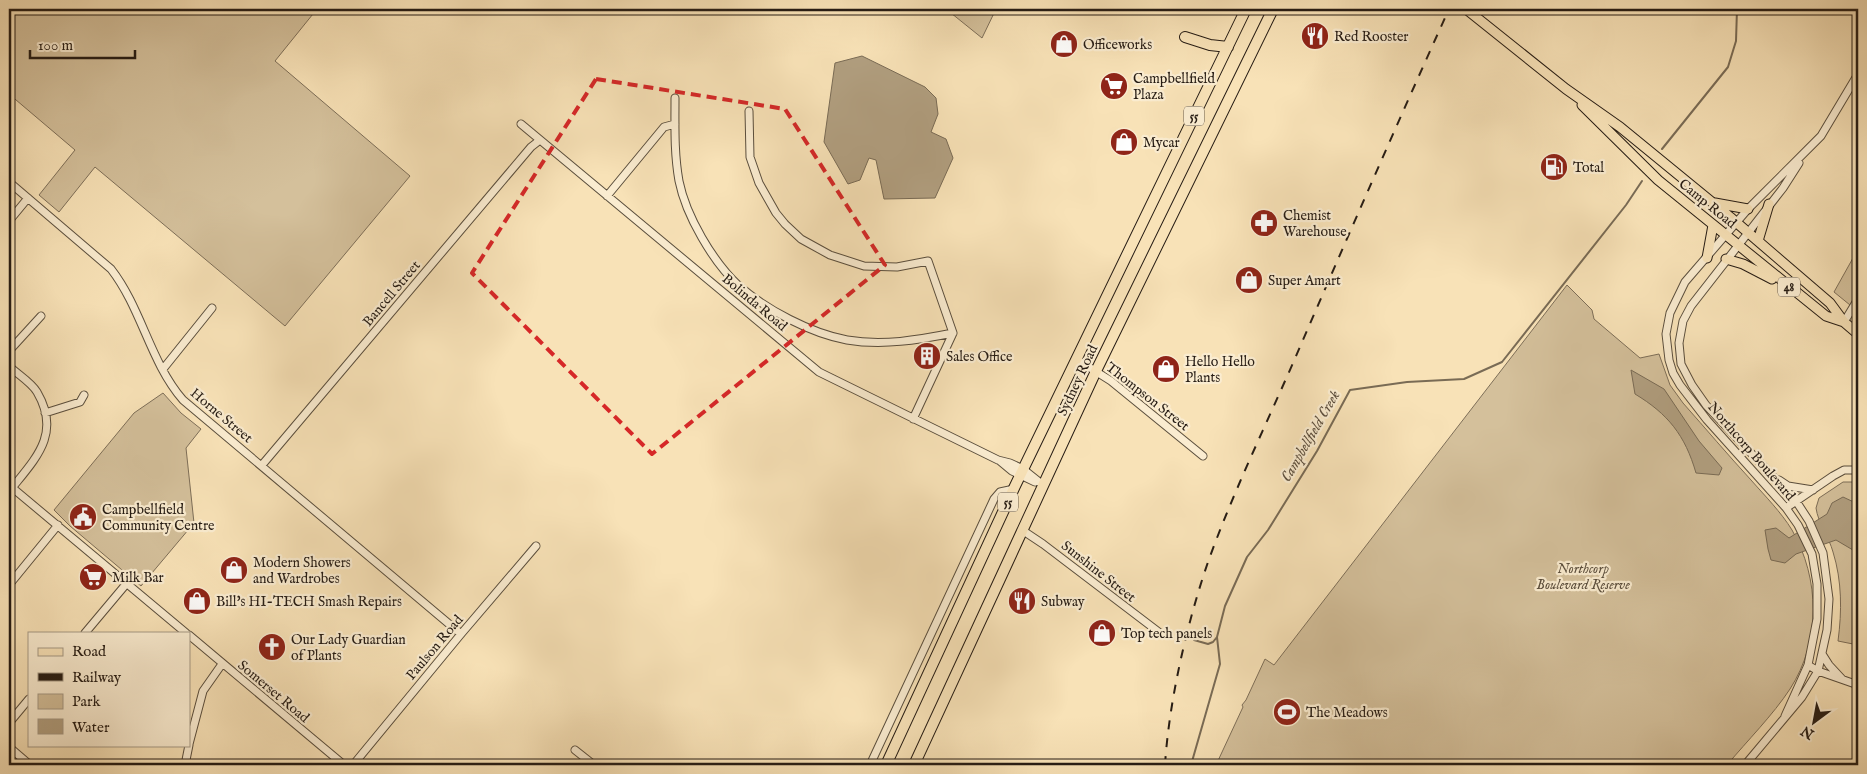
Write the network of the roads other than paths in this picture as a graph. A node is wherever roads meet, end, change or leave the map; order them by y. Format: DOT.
graph roads {
  1 [pos="1246,9"];
  2 [pos="1273,9"];
  3 [pos="1466,9"];
  4 [pos="1185,37"];
  5 [pos="1228,47"];
  6 [pos="1858,74"];
  7 [pos="1566,89"];
  8 [pos="676,98"];
  9 [pos="749,110"];
  10 [pos="521,124"];
  11 [pos="675,124"];
  12 [pos="540,140"];
  13 [pos="1806,154"];
  14 [pos="9,182"];
  15 [pos="608,196"];
  16 [pos="28,198"];
  17 [pos="1712,202"];
  18 [pos="1769,204"];
  19 [pos="1748,209"];
  20 [pos="9,221"];
  21 [pos="1737,223"];
  22 [pos="1713,225"];
  23 [pos="1747,232"];
  24 [pos="1726,236"];
  25 [pos="1758,241"];
  26 [pos="1737,245"];
  27 [pos="1707,258"];
  28 [pos="1726,259"];
  29 [pos="1790,288"];
  30 [pos="1858,298"];
  31 [pos="212,308"];
  32 [pos="41,316"];
  33 [pos="1844,322"];
  34 [pos="953,333"];
  35 [pos="1858,334"];
  36 [pos="9,351"];
  37 [pos="1076,359"];
  38 [pos="9,366"];
  39 [pos="162,369"];
  40 [pos="1096,371"];
  41 [pos="84,395"];
  42 [pos="45,413"];
  43 [pos="913,418"];
  44 [pos="1203,456"];
  45 [pos="262,465"];
  46 [pos="1858,470"];
  47 [pos="1021,473"];
  48 [pos="1770,474"];
  49 [pos="1043,485"];
  50 [pos="10,486"];
  51 [pos="1014,489"];
  52 [pos="1813,490"];
  53 [pos="1796,501"];
  54 [pos="1786,508"];
  55 [pos="58,525"];
  56 [pos="1022,530"];
  57 [pos="536,546"];
  58 [pos="127,583"];
  59 [pos="9,585"];
  60 [pos="86,632"];
  61 [pos="185,632"];
  62 [pos="1160,633"];
  63 [pos="461,634"];
  64 [pos="190,636"];
  65 [pos="1822,654"];
  66 [pos="222,664"];
  67 [pos="1808,665"];
  68 [pos="1818,671"];
  69 [pos="1843,680"];
  70 [pos="907,685"];
  71 [pos="1858,685"];
  72 [pos="920,692"];
  73 [pos="28,701"];
  74 [pos="1785,716"];
  75 [pos="9,723"];
  76 [pos="190,740"];
  77 [pos="189,746"];
  78 [pos="9,747"];
  79 [pos="575,750"];
  80 [pos="30,765"];
  81 [pos="185,765"];
  82 [pos="344,765"];
  83 [pos="353,765"];
  84 [pos="594,765"];
  85 [pos="870,765"];
  86 [pos="886,765"];
  87 [pos="914,765"];
  88 [pos="1745,765"];
  1 -- 5 [label="highway, Sydney Road / 55"];
  2 -- 40 [label="highway, Sydney Road / 55"];
  3 -- 7 [label="main road, Camp Road / 48"];
  4 -- 5 [label="highway"];
  5 -- 37 [label="highway, Sydney Road / 55"];
  6 -- 13 [label="street"];
  7 -- 17 [label="main road, Camp Road / 48"];
  7 -- 22 [label="main road, Camp Road / 48"];
  8 -- 11 [label="street"];
  9 -- 34 [label="street"];
  10 -- 12 [label="street, Bolinda Road"];
  11 -- 15 [label="street"];
  11 -- 34 [label="street"];
  12 -- 15 [label="street, Bolinda Road"];
  12 -- 45 [label="street, Bancell Street"];
  13 -- 18 [label="street, Northcorp Boulevard"];
  13 -- 19 [label="street, Northcorp Boulevard"];
  14 -- 16 [label="street, Horne Street"];
  15 -- 43 [label="street, Bolinda Road"];
  16 -- 20 [label="street"];
  16 -- 39 [label="street, Horne Street"];
  17 -- 19 [label="main road"];
  17 -- 21 [label="main road, Camp Road / 48"];
  18 -- 23 [label="street, Northcorp Boulevard"];
  18 -- 25 [label="main road"];
  19 -- 21 [label="street, Northcorp Boulevard"];
  21 -- 23 [label="main road, Camp Road / 48"];
  21 -- 24 [label="street, Northcorp Boulevard"];
  22 -- 24 [label="main road, Camp Road / 48"];
  22 -- 27 [label="main road"];
  23 -- 25 [label="main road, Camp Road / 48"];
  23 -- 26 [label="street, Northcorp Boulevard"];
  24 -- 26 [label="main road, Camp Road / 48"];
  24 -- 27 [label="street, Northcorp Boulevard"];
  25 -- 33 [label="main road, Camp Road / 48"];
  26 -- 28 [label="street, Northcorp Boulevard"];
  26 -- 29 [label="main road, Camp Road / 48"];
  27 -- 54 [label="street, Northcorp Boulevard"];
  28 -- 29 [label="main road"];
  28 -- 48 [label="street, Northcorp Boulevard"];
  29 -- 33 [label="main road, Camp Road / 48"];
  30 -- 33 [label="street"];
  31 -- 39 [label="street"];
  32 -- 36 [label="street"];
  33 -- 35 [label="main road, Camp Road / 48"];
  34 -- 43 [label="street"];
  37 -- 40 [label="street, Thompson Street"];
  37 -- 47 [label="highway, Sydney Road / 55"];
  38 -- 42 [label="street"];
  39 -- 45 [label="street, Horne Street"];
  40 -- 44 [label="street, Thompson Street"];
  40 -- 49 [label="highway, Sydney Road / 55"];
  41 -- 42 [label="street"];
  42 -- 50 [label="street"];
  43 -- 47 [label="street, Bolinda Road"];
  45 -- 63 [label="street, Horne Street"];
  46 -- 52 [label="street"];
  47 -- 49 [label="street, Bolinda Road"];
  47 -- 51 [label="highway, Sydney Road / 55"];
  48 -- 52 [label="street"];
  48 -- 53 [label="street, Northcorp Boulevard"];
  49 -- 56 [label="highway, Sydney Road / 55"];
  50 -- 55 [label="street"];
  51 -- 70 [label="street"];
  51 -- 72 [label="highway, Sydney Road / 55"];
  52 -- 53 [label="street"];
  53 -- 54 [label="street"];
  53 -- 65 [label="street, Northcorp Boulevard"];
  54 -- 67 [label="street, Northcorp Boulevard"];
  55 -- 58 [label="street"];
  55 -- 59 [label="street"];
  56 -- 62 [label="street, Sunshine Street"];
  56 -- 87 [label="highway, Sydney Road / 55"];
  57 -- 63 [label="street, Paulson Road"];
  58 -- 60 [label="street"];
  58 -- 61 [label="street"];
  63 -- 83 [label="street, Paulson Road"];
  64 -- 66 [label="street, Somerset Road"];
  65 -- 68 [label="street, Northcorp Boulevard"];
  65 -- 69 [label="street"];
  66 -- 76 [label="street"];
  66 -- 82 [label="street, Somerset Road"];
  67 -- 68 [label="street"];
  67 -- 74 [label="street, Northcorp Boulevard"];
  68 -- 69 [label="street"];
  68 -- 74 [label="street, Northcorp Boulevard"];
  69 -- 71 [label="street"];
  70 -- 72 [label="street"];
  70 -- 85 [label="street"];
  72 -- 86 [label="highway, Sydney Road / 55"];
  73 -- 75 [label="street"];
  74 -- 88 [label="street, Northcorp Boulevard"];
  77 -- 81 [label="street"];
  78 -- 80 [label="street"];
  79 -- 84 [label="street"];
}
